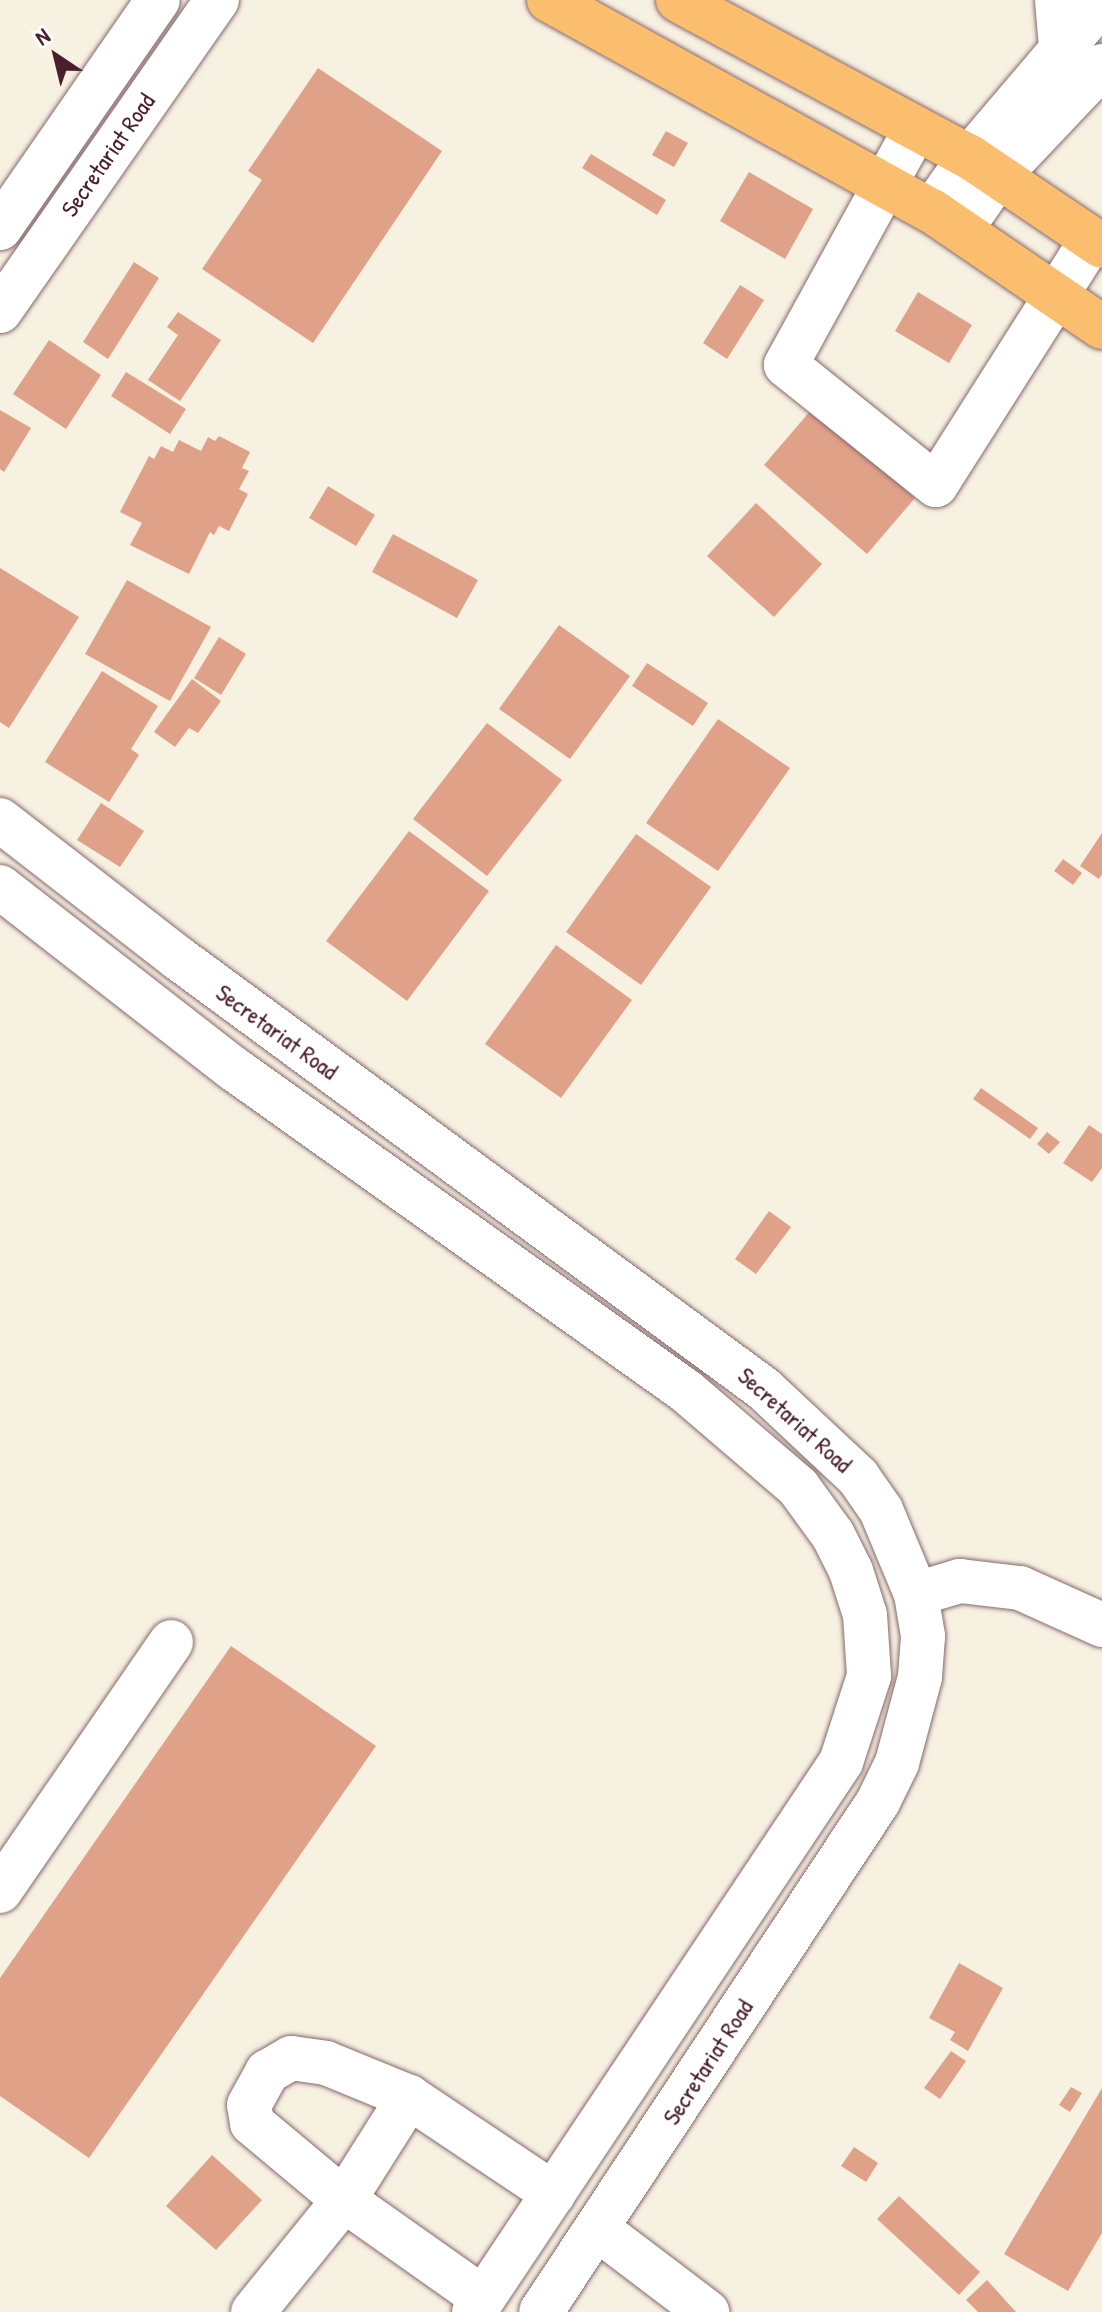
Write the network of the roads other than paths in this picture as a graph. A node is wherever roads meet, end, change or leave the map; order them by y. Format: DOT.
graph roads {
  1 [pos="158,0"];
  2 [pos="217,0"];
  3 [pos="549,0"];
  4 [pos="678,0"];
  5 [pos="1057,0"];
  6 [pos="1102,2"];
  7 [pos="1061,48"];
  8 [pos="1102,66"];
  9 [pos="915,130"];
  10 [pos="984,166"];
  11 [pos="885,186"];
  12 [pos="946,220"];
  13 [pos="0,228"];
  14 [pos="1097,242"];
  15 [pos="1054,297"];
  16 [pos="0,311"];
  17 [pos="1102,327"];
  18 [pos="0,820"];
  19 [pos="0,887"];
  20 [pos="916,1594"];
  21 [pos="1102,1625"];
  22 [pos="171,1642"];
  23 [pos="0,1891"];
  24 [pos="409,2097"];
  25 [pos="554,2194"];
  26 [pos="344,2200"];
  27 [pos="599,2230"];
  28 [pos="525,2241"];
  29 [pos="567,2274"];
  30 [pos="478,2305"];
  31 [pos="253,2312"];
  32 [pos="541,2312"];
  33 [pos="707,2312"];
  1 -- 13 [label="street, Secretariat Road"];
  2 -- 16 [label="street, Secretariat Road"];
  3 -- 11 [label="highway"];
  4 -- 9 [label="highway"];
  5 -- 7 [label="street"];
  6 -- 7 [label="street"];
  7 -- 10 [label="street"];
  8 -- 10 [label="street"];
  9 -- 10 [label="highway"];
  9 -- 11 [label="street"];
  10 -- 12 [label="street"];
  10 -- 14 [label="highway"];
  11 -- 12 [label="highway"];
  11 -- 15 [label="street"];
  12 -- 15 [label="highway"];
  14 -- 15 [label="street"];
  15 -- 17 [label="highway"];
  18 -- 20 [label="street, Secretariat Road"];
  19 -- 25 [label="street, Secretariat Road"];
  20 -- 21 [label="street"];
  20 -- 27 [label="street, Secretariat Road"];
  22 -- 23 [label="street"];
  24 -- 25 [label="street"];
  24 -- 26 [label="street"];
  24 -- 26 [label="street"];
  25 -- 28 [label="street, Secretariat Road"];
  26 -- 30 [label="street"];
  26 -- 31 [label="street"];
  27 -- 29 [label="street, Secretariat Road"];
  27 -- 33 [label="street"];
  28 -- 29 [label="street"];
  28 -- 30 [label="street, Secretariat Road"];
  29 -- 32 [label="street, Secretariat Road"];
}
